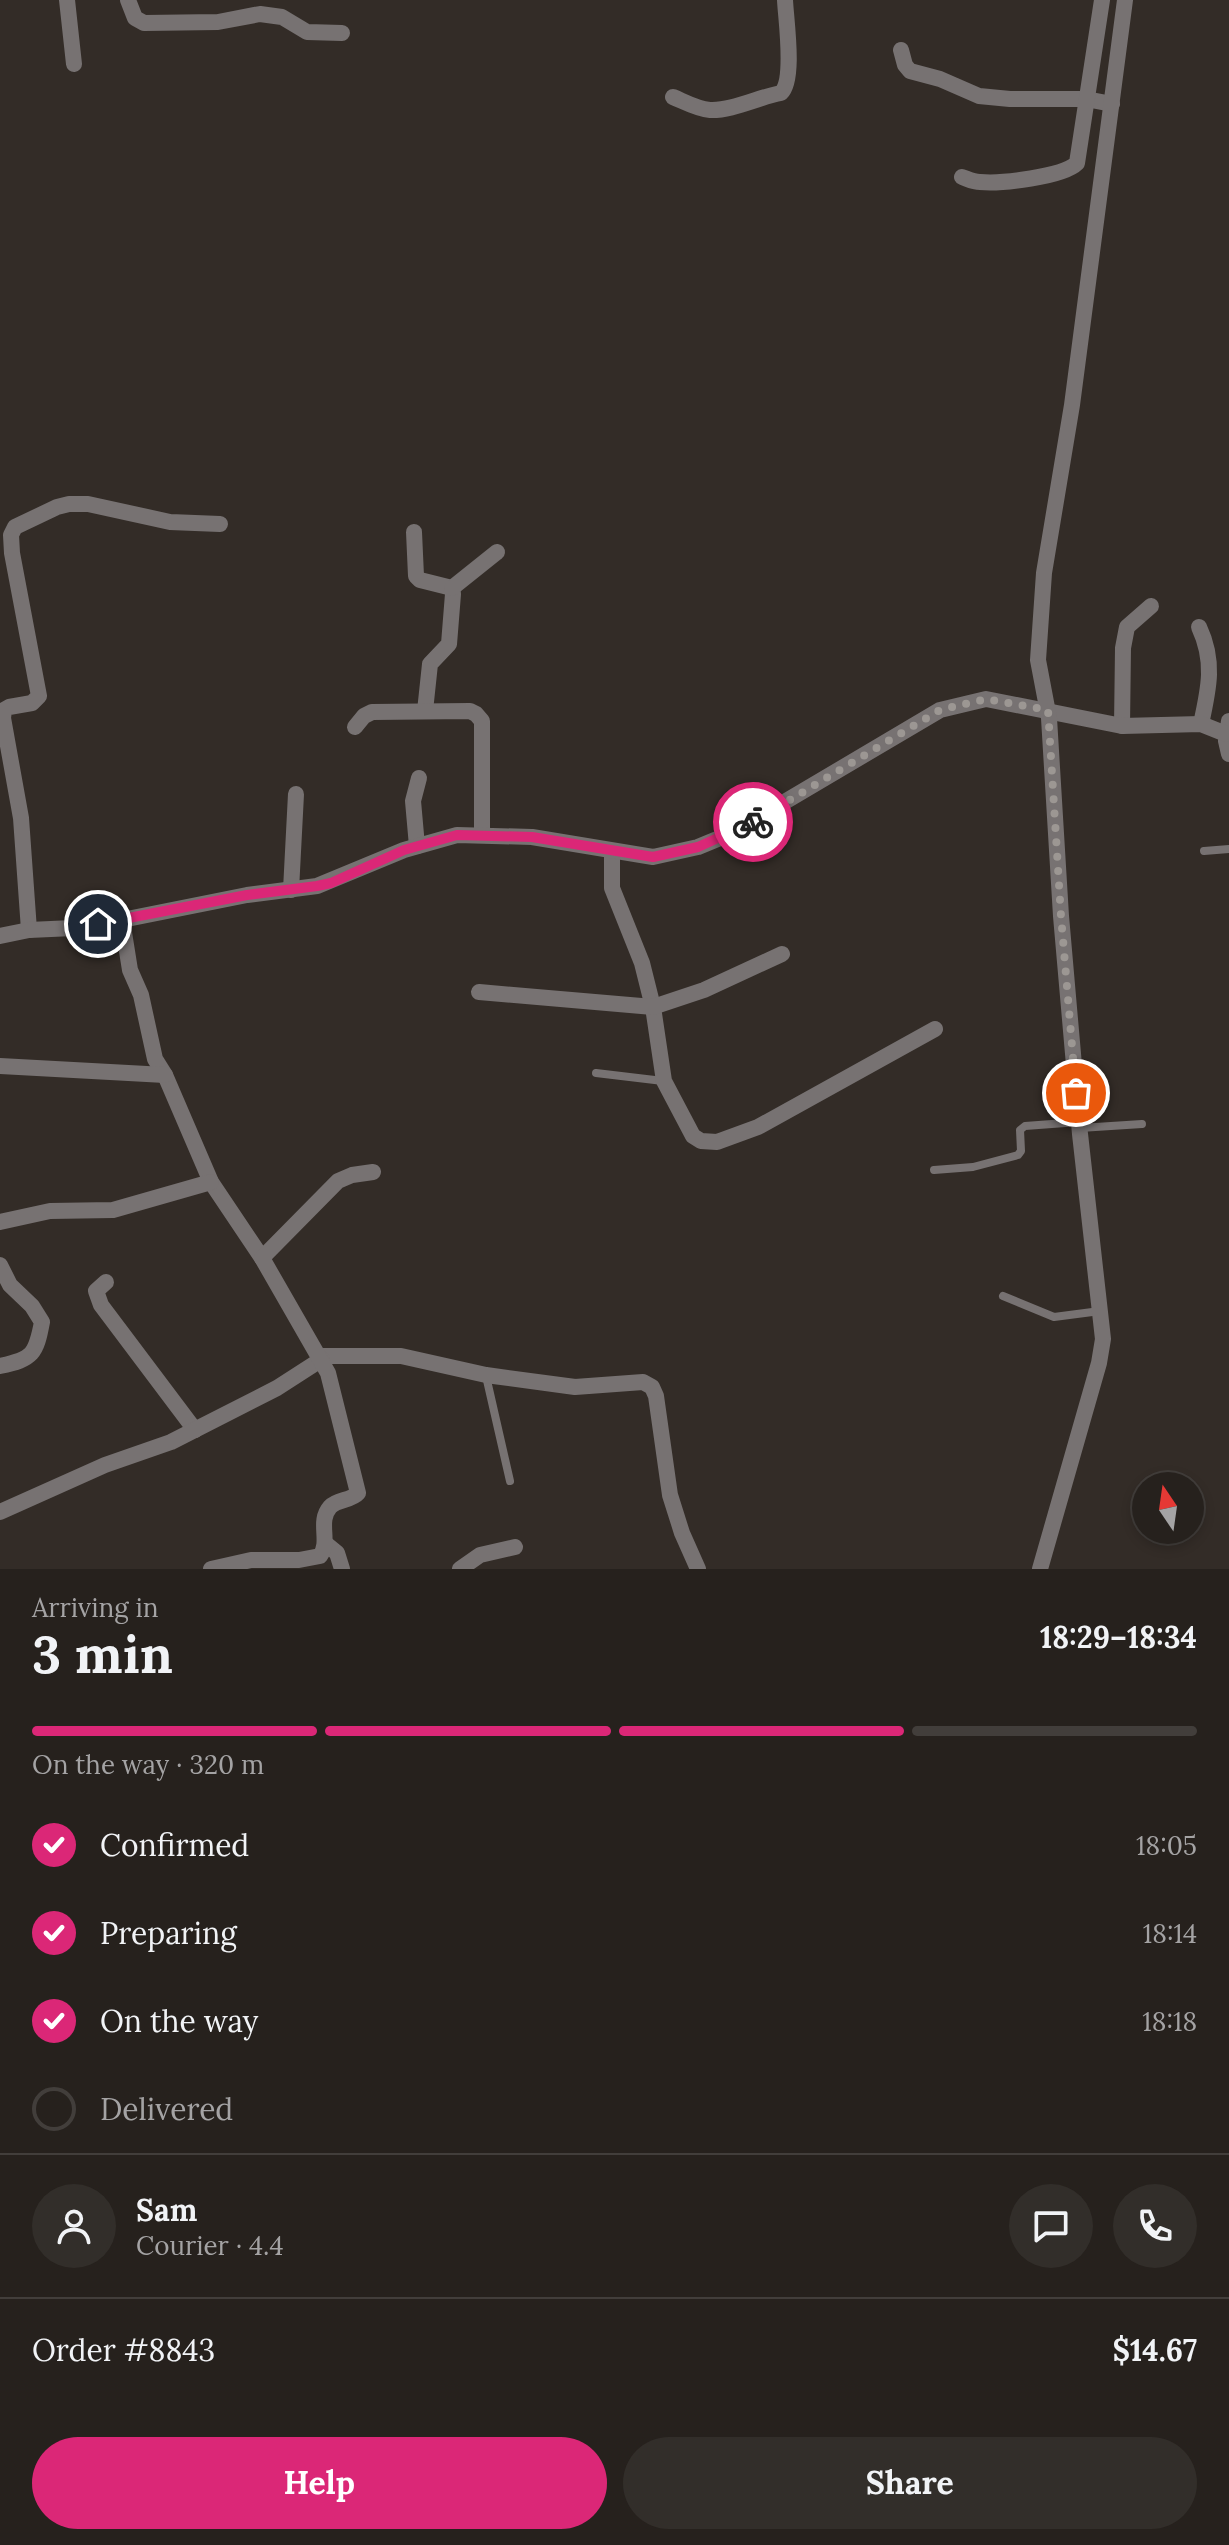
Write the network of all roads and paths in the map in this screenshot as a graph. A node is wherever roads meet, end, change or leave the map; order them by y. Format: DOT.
graph roads {
  1 [pos="67,0"];
  2 [pos="128,0"];
  3 [pos="785,0"];
  4 [pos="1102,0"];
  5 [pos="1125,0"];
  6 [pos="342,33"];
  7 [pos="901,50"];
  8 [pos="74,64"];
  9 [pos="673,97"];
  10 [pos="1088,99"];
  11 [pos="1110,103"];
  12 [pos="962,177"];
  13 [pos="220,524"];
  14 [pos="414,532"];
  15 [pos="497,552"];
  16 [pos="452,588"];
  17 [pos="1151,606"];
  18 [pos="1199,627"];
  19 [pos="1044,709"];
  20 [pos="425,711"];
  21 [pos="1201,724"];
  22 [pos="1122,726"];
  23 [pos="355,727"];
  24 [pos="1227,728"];
  25 [pos="1229,754"];
  26 [pos="419,778"];
  27 [pos="296,794"];
  28 [pos="482,835"];
  29 [pos="417,846"];
  30 [pos="1229,849"];
  31 [pos="1204,851"];
  32 [pos="612,852"];
  33 [pos="291,890"];
  34 [pos="122,920"];
  35 [pos="29,930"];
  36 [pos="0,936"];
  37 [pos="782,954"];
  38 [pos="479,992"];
  39 [pos="653,1007"];
  40 [pos="935,1029"];
  41 [pos="0,1066"];
  42 [pos="596,1073"];
  43 [pos="165,1075"];
  44 [pos="664,1081"];
  45 [pos="1078,1124"];
  46 [pos="1142,1124"];
  47 [pos="934,1170"];
  48 [pos="373,1172"];
  49 [pos="211,1182"];
  50 [pos="0,1222"];
  51 [pos="262,1258"];
  52 [pos="0,1265"];
  53 [pos="106,1282"];
  54 [pos="1003,1296"];
  55 [pos="1097,1312"];
  56 [pos="321,1358"];
  57 [pos="0,1366"];
  58 [pos="486,1375"];
  59 [pos="195,1430"];
  60 [pos="510,1481"];
  61 [pos="0,1512"];
  62 [pos="326,1544"];
  63 [pos="515,1547"];
  64 [pos="211,1569"];
  65 [pos="342,1569"];
  66 [pos="460,1569"];
  67 [pos="698,1569"];
  68 [pos="1040,1569"];
  1 -- 8 [label="street"];
  2 -- 6 [label="street"];
  3 -- 9 [label="street"];
  4 -- 10 [label="street"];
  5 -- 11 [label="street"];
  7 -- 10 [label="street"];
  10 -- 11 [label="street"];
  10 -- 12 [label="street"];
  11 -- 19 [label="street"];
  13 -- 35 [label="street"];
  14 -- 16 [label="street"];
  15 -- 16 [label="street"];
  16 -- 20 [label="street"];
  17 -- 22 [label="street"];
  18 -- 21 [label="street"];
  19 -- 22 [label="street"];
  19 -- 32 [label="street"];
  19 -- 45 [label="street"];
  20 -- 23 [label="street"];
  20 -- 28 [label="street"];
  21 -- 22 [label="street"];
  21 -- 24 [label="street"];
  24 -- 25 [label="street"];
  26 -- 29 [label="street"];
  27 -- 33 [label="street"];
  28 -- 29 [label="street"];
  28 -- 32 [label="street"];
  29 -- 33 [label="street"];
  30 -- 31 [label="lane"];
  32 -- 39 [label="street"];
  33 -- 34 [label="street"];
  34 -- 35 [label="street"];
  34 -- 43 [label="street"];
  35 -- 36 [label="street"];
  37 -- 39 [label="street"];
  38 -- 39 [label="street"];
  39 -- 44 [label="street"];
  40 -- 44 [label="street"];
  41 -- 43 [label="street"];
  42 -- 44 [label="lane"];
  43 -- 49 [label="street"];
  45 -- 46 [label="lane"];
  45 -- 47 [label="lane"];
  45 -- 55 [label="street"];
  48 -- 51 [label="street"];
  49 -- 50 [label="street"];
  49 -- 51 [label="street"];
  51 -- 56 [label="street"];
  52 -- 57 [label="street"];
  53 -- 59 [label="street"];
  54 -- 55 [label="lane"];
  55 -- 68 [label="street"];
  56 -- 58 [label="street"];
  56 -- 59 [label="street"];
  56 -- 62 [label="street"];
  58 -- 60 [label="lane"];
  58 -- 67 [label="street"];
  59 -- 61 [label="street"];
  62 -- 64 [label="street"];
  62 -- 65 [label="street"];
  63 -- 66 [label="street"];
}
